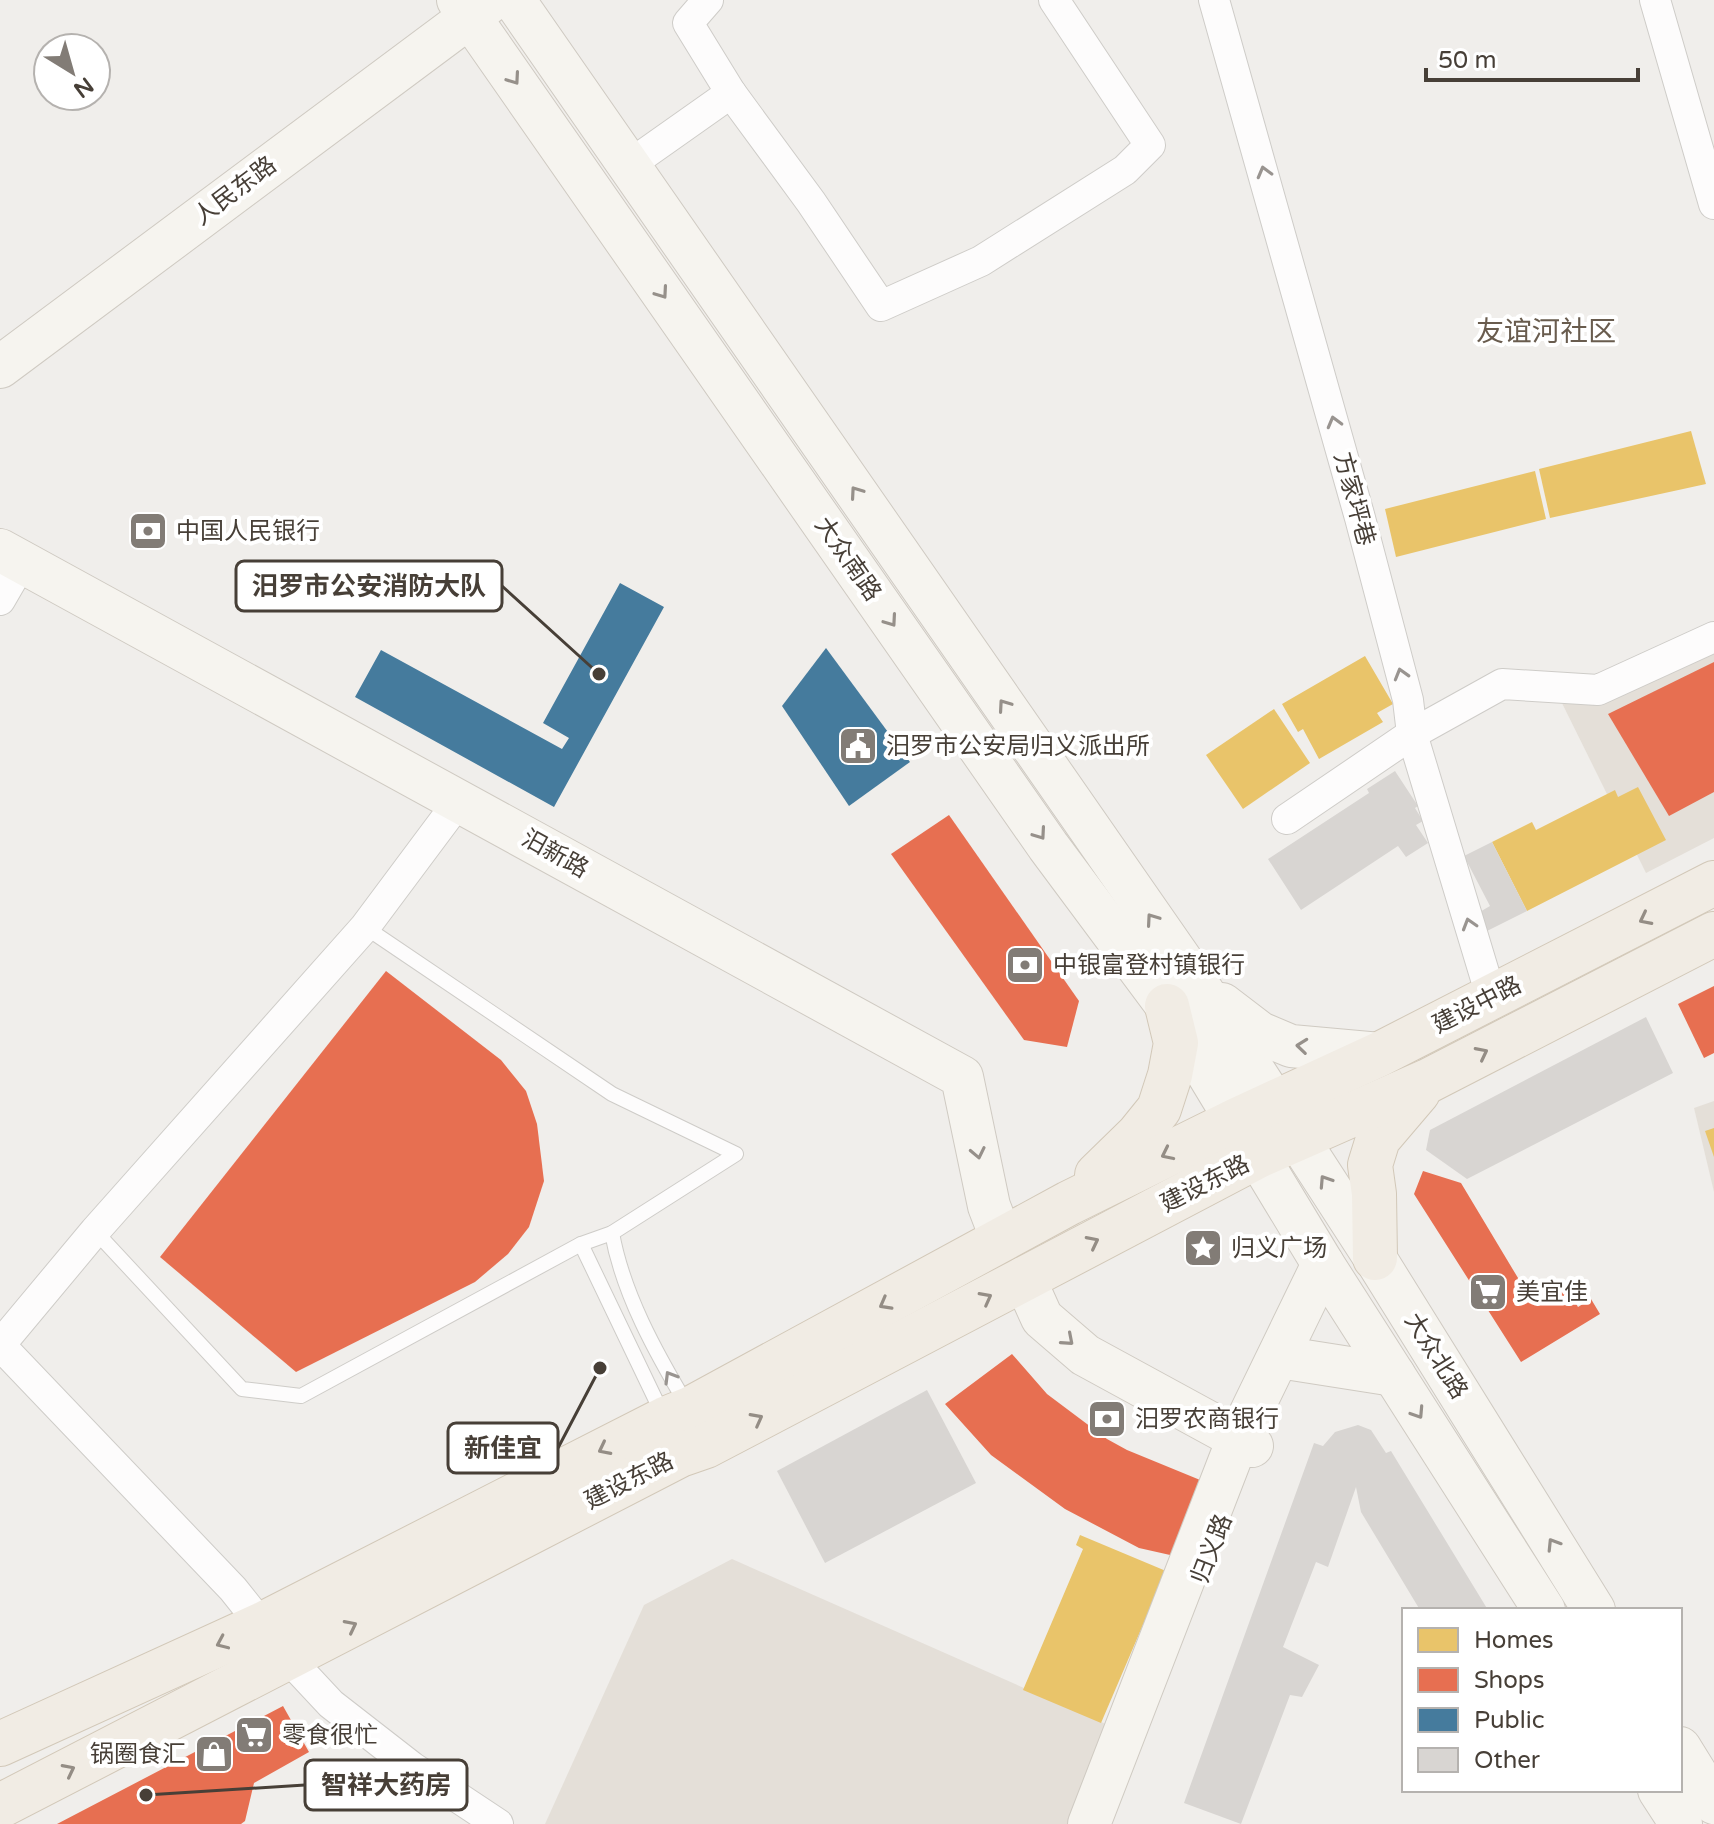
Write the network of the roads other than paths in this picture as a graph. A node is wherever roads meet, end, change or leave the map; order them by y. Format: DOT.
graph roads {
  1 [pos="514,0"];
  2 [pos="708,0"];
  3 [pos="1054,0"];
  4 [pos="1214,0"];
  5 [pos="1655,0"];
  6 [pos="469,4"];
  7 [pos="731,93"];
  8 [pos="629,165"];
  9 [pos="1714,204"];
  10 [pos="0,336"];
  11 [pos="0,367"];
  12 [pos="7,573"];
  13 [pos="1714,637"];
  14 [pos="1412,734"];
  15 [pos="451,810"];
  16 [pos="1287,819"];
  17 [pos="1714,883"];
  18 [pos="365,927"];
  19 [pos="1714,934"];
  20 [pos="1182,994"];
  21 [pos="1492,999"];
  22 [pos="1380,1054"];
  23 [pos="1428,1081"];
  24 [pos="1257,1126"];
  25 [pos="1298,1140"];
  26 [pos="1069,1203"];
  27 [pos="95,1231"];
  28 [pos="612,1233"];
  29 [pos="1002,1240"];
  30 [pos="581,1244"];
  31 [pos="1375,1258"];
  32 [pos="1329,1272"];
  33 [pos="1024,1278"];
  34 [pos="1292,1359"];
  35 [pos="1394,1375"];
  36 [pos="685,1432"];
  37 [pos="1245,1443"];
  38 [pos="1543,1608"];
  39 [pos="1593,1608"];
  40 [pos="276,1641"];
  41 [pos="0,1744"];
  42 [pos="1682,1751"];
  43 [pos="1660,1792"];
  44 [pos="1714,1803"];
  45 [pos="0,1806"];
  46 [pos="498,1824"];
  47 [pos="1089,1824"];
  48 [pos="1106,1824"];
  49 [pos="1681,1824"];
  1 -- 8 [label="main road, 大众南路"];
  2 -- 7 [label="street"];
  3 -- 7 [label="street"];
  14 -- 4 [label="street, 方家坪巷, one-way"];
  5 -- 9 [label="street"];
  6 -- 10 [label="main road, 人民东路"];
  6 -- 11 [label="main road, 人民东路"];
  6 -- 20 [label="main road, 大众南路, one-way"];
  7 -- 8 [label="street"];
  20 -- 8 [label="main road, 大众南路, one-way"];
  12 -- 15 [label="main road, 汨新路"];
  13 -- 14 [label="street"];
  14 -- 16 [label="street"];
  21 -- 14 [label="street, 方家坪巷, one-way"];
  15 -- 18 [label="street"];
  15 -- 29 [label="main road, 汨新路, one-way"];
  17 -- 21 [label="main road, 建设中路, one-way"];
  18 -- 27 [label="street"];
  18 -- 28 [label="lane"];
  23 -- 19 [label="main road, 建设中路, one-way"];
  22 -- 20 [label="main road, one-way"];
  20 -- 24 [label="main road, 大众南路"];
  20 -- 26 [label="main road"];
  21 -- 22 [label="main road, 建设中路"];
  22 -- 24 [label="main road, 建设中路"];
  23 -- 25 [label="main road, 建设中路"];
  23 -- 31 [label="main road"];
  24 -- 25 [label="main road, 建设中路"];
  24 -- 26 [label="main road, 建设东路, one-way"];
  24 -- 32 [label="main road, 大众北路"];
  33 -- 24 [label="main road, 建设东路, one-way"];
  31 -- 25 [label="main road, 大众北路, one-way"];
  26 -- 29 [label="main road, 建设东路"];
  27 -- 30 [label="lane"];
  27 -- 40 [label="street"];
  28 -- 30 [label="lane"];
  36 -- 28 [label="lane, one-way"];
  29 -- 36 [label="main road, 建设东路, one-way"];
  30 -- 36 [label="lane"];
  39 -- 31 [label="main road, 大众北路, one-way"];
  32 -- 34 [label="main road, 归义路"];
  32 -- 35 [label="main road, 大众北路"];
  32 -- 37 [label="main road"];
  36 -- 33 [label="main road, 建设东路, one-way"];
  33 -- 37 [label="main road, one-way"];
  34 -- 35 [label="main road"];
  34 -- 37 [label="main road, 归义路"];
  35 -- 38 [label="main road, 大众北路, one-way"];
  36 -- 40 [label="main road, 建设东路"];
  37 -- 47 [label="main road"];
  37 -- 48 [label="main road, 归义路"];
  40 -- 41 [label="main road, 建设东路, one-way"];
  45 -- 40 [label="main road, 建设东路, one-way"];
  40 -- 46 [label="street"];
  42 -- 44 [label="main road"];
  43 -- 49 [label="main road"];
}
